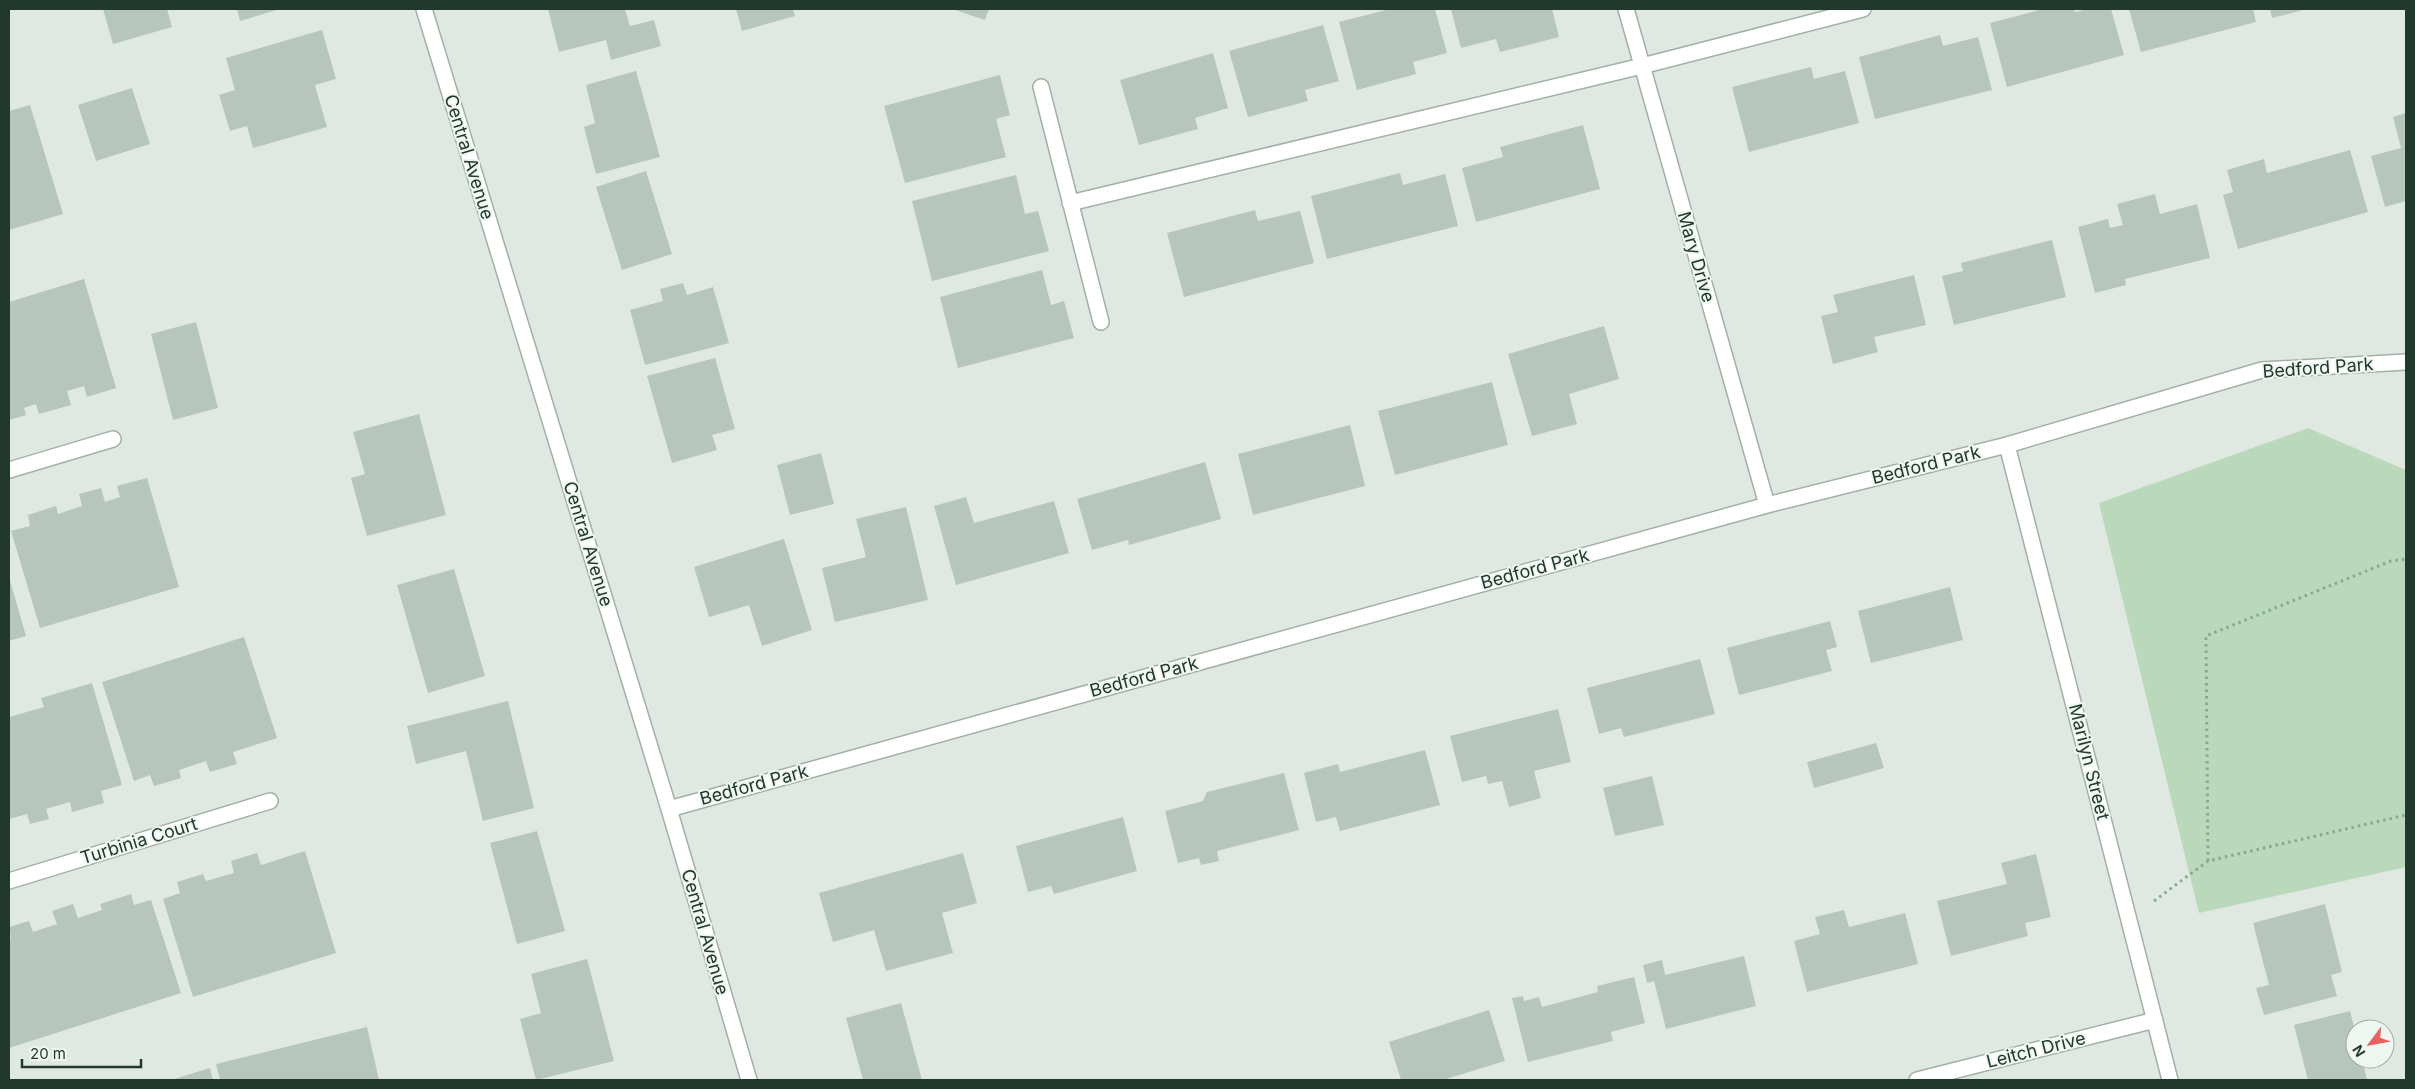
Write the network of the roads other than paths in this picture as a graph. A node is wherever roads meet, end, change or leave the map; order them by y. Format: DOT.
graph roads {
  1 [pos="424,9"];
  2 [pos="1626,9"];
  3 [pos="1863,9"];
  4 [pos="1642,66"];
  5 [pos="1040,87"];
  6 [pos="1070,202"];
  7 [pos="1101,322"];
  8 [pos="2406,362"];
  9 [pos="113,439"];
  10 [pos="2007,445"];
  11 [pos="9,470"];
  12 [pos="1767,505"];
  13 [pos="270,801"];
  14 [pos="669,809"];
  15 [pos="9,880"];
  16 [pos="2155,1020"];
  17 [pos="749,1080"];
  18 [pos="1917,1080"];
  19 [pos="2170,1080"];
  1 -- 14 [label="street, Central Avenue"];
  2 -- 4 [label="street, Mary Drive"];
  3 -- 4 [label="street"];
  4 -- 6 [label="street"];
  4 -- 12 [label="street, Mary Drive"];
  5 -- 6 [label="street"];
  6 -- 7 [label="street"];
  8 -- 10 [label="street, Bedford Park"];
  9 -- 11 [label="street"];
  10 -- 12 [label="street, Bedford Park"];
  10 -- 16 [label="street, Marilyn Street"];
  12 -- 14 [label="street, Bedford Park"];
  13 -- 15 [label="street, Turbinia Court"];
  14 -- 17 [label="street, Central Avenue"];
  16 -- 18 [label="street, Leitch Drive"];
  16 -- 19 [label="street, Marilyn Street"];
}
